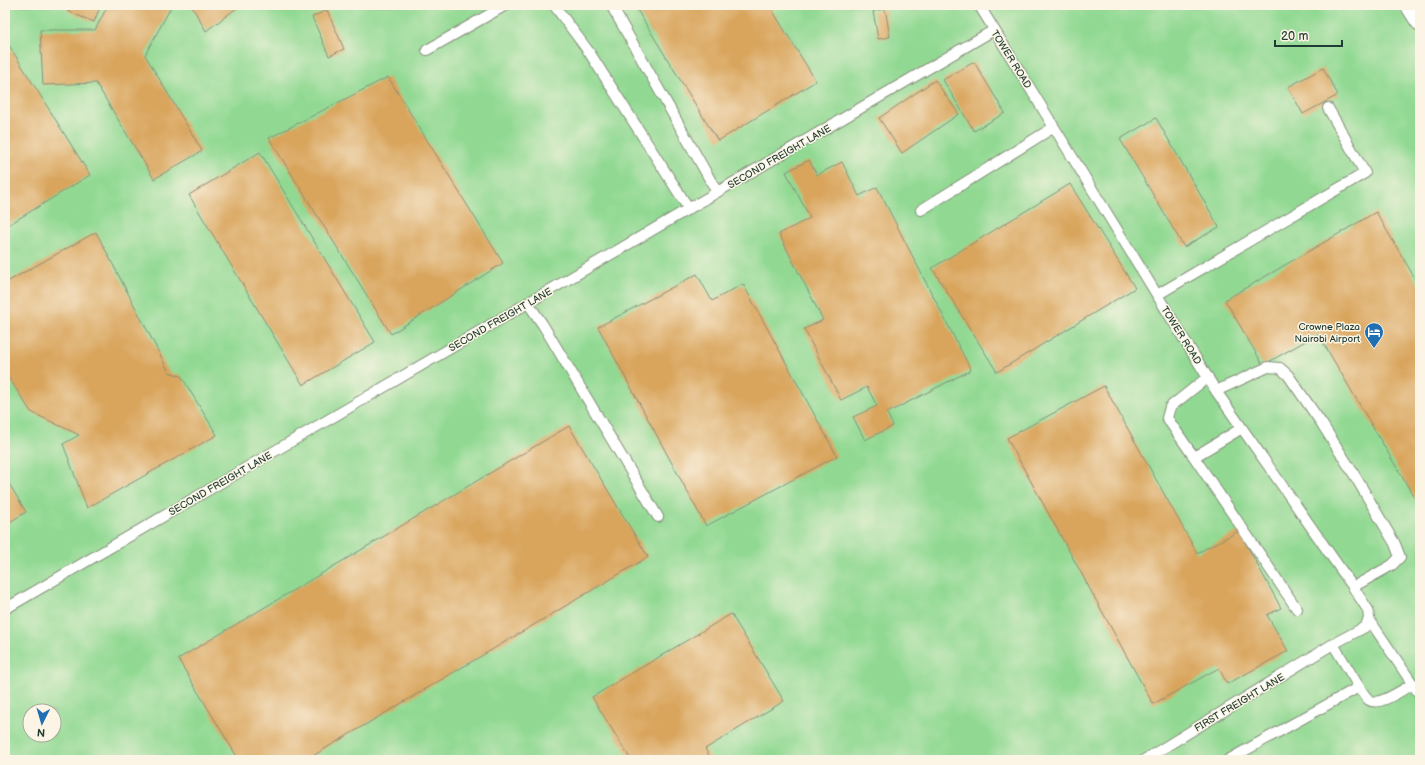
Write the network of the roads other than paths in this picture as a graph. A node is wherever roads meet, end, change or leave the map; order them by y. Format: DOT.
graph roads {
  1 [pos="506,5"];
  2 [pos="554,5"];
  3 [pos="611,5"];
  4 [pos="979,5"];
  5 [pos="1410,5"];
  6 [pos="1420,21"];
  7 [pos="994,30"];
  8 [pos="427,50"];
  9 [pos="1328,108"];
  10 [pos="1054,127"];
  11 [pos="717,192"];
  12 [pos="689,209"];
  13 [pos="921,210"];
  14 [pos="1157,295"];
  15 [pos="528,302"];
  16 [pos="1208,377"];
  17 [pos="1216,391"];
  18 [pos="1242,428"];
  19 [pos="1194,458"];
  20 [pos="658,517"];
  21 [pos="1353,587"];
  22 [pos="5,609"];
  23 [pos="1297,609"];
  24 [pos="1369,619"];
  25 [pos="1333,644"];
  26 [pos="1413,684"];
  27 [pos="1359,687"];
  28 [pos="1420,695"];
  29 [pos="1144,760"];
  30 [pos="1228,760"];
  1 -- 8 [label="lane"];
  2 -- 12 [label="lane"];
  3 -- 11 [label="lane"];
  4 -- 7 [label="lane, TOWER ROAD"];
  5 -- 6 [label="street"];
  7 -- 10 [label="lane, TOWER ROAD"];
  7 -- 11 [label="lane, SECOND FREIGHT LANE"];
  9 -- 14 [label="lane"];
  10 -- 13 [label="lane"];
  10 -- 14 [label="lane, TOWER ROAD"];
  11 -- 12 [label="lane, SECOND FREIGHT LANE"];
  12 -- 15 [label="lane, SECOND FREIGHT LANE"];
  14 -- 16 [label="lane, TOWER ROAD"];
  15 -- 20 [label="lane"];
  15 -- 22 [label="lane, SECOND FREIGHT LANE"];
  16 -- 17 [label="lane, TOWER ROAD"];
  16 -- 19 [label="lane"];
  17 -- 18 [label="lane, TOWER ROAD"];
  17 -- 21 [label="lane"];
  18 -- 19 [label="lane"];
  18 -- 21 [label="lane, TOWER ROAD"];
  19 -- 23 [label="lane"];
  21 -- 24 [label="lane, TOWER ROAD"];
  24 -- 25 [label="lane"];
  24 -- 26 [label="lane, TOWER ROAD"];
  25 -- 27 [label="lane"];
  25 -- 29 [label="lane, FIRST FREIGHT LANE"];
  26 -- 27 [label="lane"];
  26 -- 28 [label="lane, TOWER ROAD"];
  27 -- 30 [label="lane"];
}
